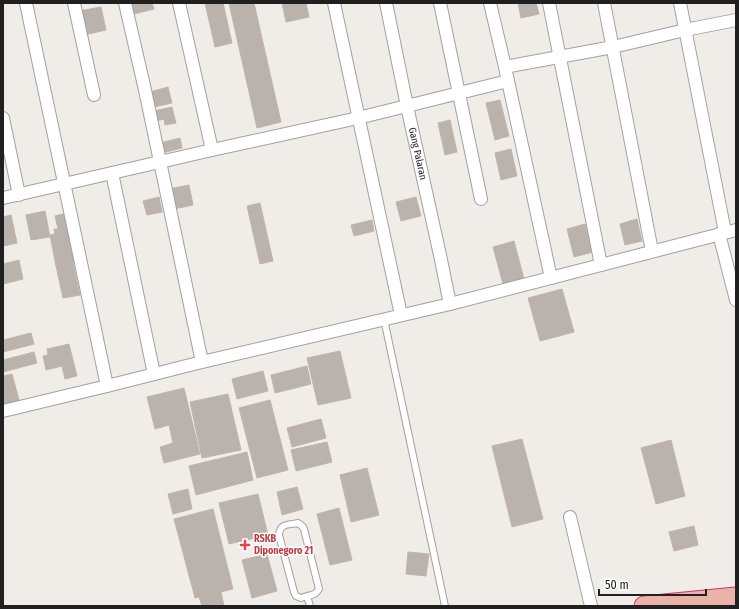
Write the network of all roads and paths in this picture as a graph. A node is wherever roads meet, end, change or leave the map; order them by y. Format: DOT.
graph roads {
  1 [pos="26,3"];
  2 [pos="74,3"];
  3 [pos="125,3"];
  4 [pos="179,3"];
  5 [pos="334,3"];
  6 [pos="386,3"];
  7 [pos="440,3"];
  8 [pos="490,3"];
  9 [pos="549,3"];
  10 [pos="604,3"];
  11 [pos="680,3"];
  12 [pos="736,20"];
  13 [pos="685,30"];
  14 [pos="613,47"];
  15 [pos="559,57"];
  16 [pos="504,67"];
  17 [pos="508,82"];
  18 [pos="94,94"];
  19 [pos="459,94"];
  20 [pos="407,106"];
  21 [pos="3,118"];
  22 [pos="358,118"];
  23 [pos="212,150"];
  24 [pos="160,162"];
  25 [pos="112,173"];
  26 [pos="64,184"];
  27 [pos="19,195"];
  28 [pos="3,198"];
  29 [pos="481,199"];
  30 [pos="727,232"];
  31 [pos="652,251"];
  32 [pos="602,265"];
  33 [pos="551,278"];
  34 [pos="736,300"];
  35 [pos="450,304"];
  36 [pos="401,315"];
  37 [pos="384,319"];
  38 [pos="202,362"];
  39 [pos="154,374"];
  40 [pos="107,386"];
  41 [pos="3,412"];
  42 [pos="570,517"];
  43 [pos="307,596"];
  44 [pos="736,597"];
  45 [pos="310,606"];
  46 [pos="445,606"];
  47 [pos="591,606"];
  48 [pos="644,606"];
  1 -- 26 [label="street"];
  2 -- 18 [label="street"];
  3 -- 24 [label="street"];
  4 -- 23 [label="street"];
  5 -- 22 [label="street"];
  6 -- 20 [label="street, Gang Palaran"];
  7 -- 19 [label="street"];
  8 -- 16 [label="street"];
  9 -- 15 [label="street"];
  10 -- 14 [label="street"];
  11 -- 13 [label="street"];
  12 -- 13 [label="street"];
  13 -- 14 [label="street"];
  13 -- 30 [label="street"];
  14 -- 15 [label="street"];
  14 -- 31 [label="street"];
  15 -- 16 [label="street"];
  15 -- 32 [label="street"];
  16 -- 17 [label="street"];
  17 -- 19 [label="street"];
  17 -- 33 [label="street"];
  19 -- 20 [label="street"];
  19 -- 29 [label="street"];
  20 -- 22 [label="street"];
  20 -- 35 [label="street, Gang Palaran"];
  21 -- 27 [label="street"];
  22 -- 23 [label="street"];
  22 -- 36 [label="street"];
  23 -- 24 [label="street"];
  24 -- 25 [label="street"];
  24 -- 38 [label="street"];
  25 -- 26 [label="street"];
  25 -- 39 [label="street"];
  26 -- 27 [label="street"];
  26 -- 40 [label="street"];
  27 -- 28 [label="street"];
  30 -- 31 [label="street"];
  30 -- 34 [label="street"];
  31 -- 32 [label="street"];
  32 -- 33 [label="street"];
  33 -- 35 [label="street"];
  35 -- 36 [label="street"];
  36 -- 37 [label="street"];
  37 -- 38 [label="street"];
  37 -- 46 [label="lane"];
  38 -- 39 [label="street"];
  39 -- 40 [label="street"];
  40 -- 41 [label="street"];
  42 -- 47 [label="street"];
  43 -- 43 [label="lane"];
  43 -- 45 [label="lane"];
  44 -- 48 [label="highway"];
}
